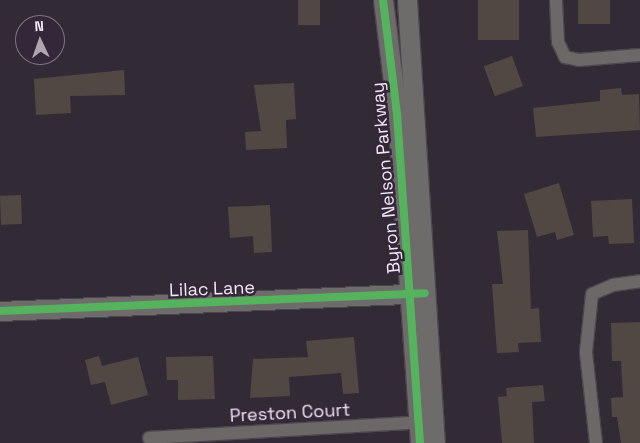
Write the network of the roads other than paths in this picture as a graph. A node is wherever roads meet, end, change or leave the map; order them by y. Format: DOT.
graph roads {
  1 [pos="383,0"];
  2 [pos="407,0"];
  3 [pos="556,0"];
  4 [pos="640,56"];
  5 [pos="407,146"];
  6 [pos="640,281"];
  7 [pos="418,294"];
  8 [pos="0,312"];
  9 [pos="425,422"];
  10 [pos="149,438"];
  11 [pos="420,443"];
  12 [pos="435,443"];
  13 [pos="596,443"];
  1 -- 5 [label="street, Byron Nelson Parkway"];
  2 -- 5 [label="street, Byron Nelson Parkway"];
  3 -- 4 [label="street"];
  5 -- 7 [label="street, Byron Nelson Parkway"];
  6 -- 13 [label="street"];
  7 -- 8 [label="street, Lilac Lane"];
  7 -- 9 [label="street, Byron Nelson Parkway"];
  9 -- 10 [label="street, Preston Court"];
  9 -- 11 [label="street, Byron Nelson Parkway"];
  9 -- 12 [label="street, Byron Nelson Parkway"];
}
